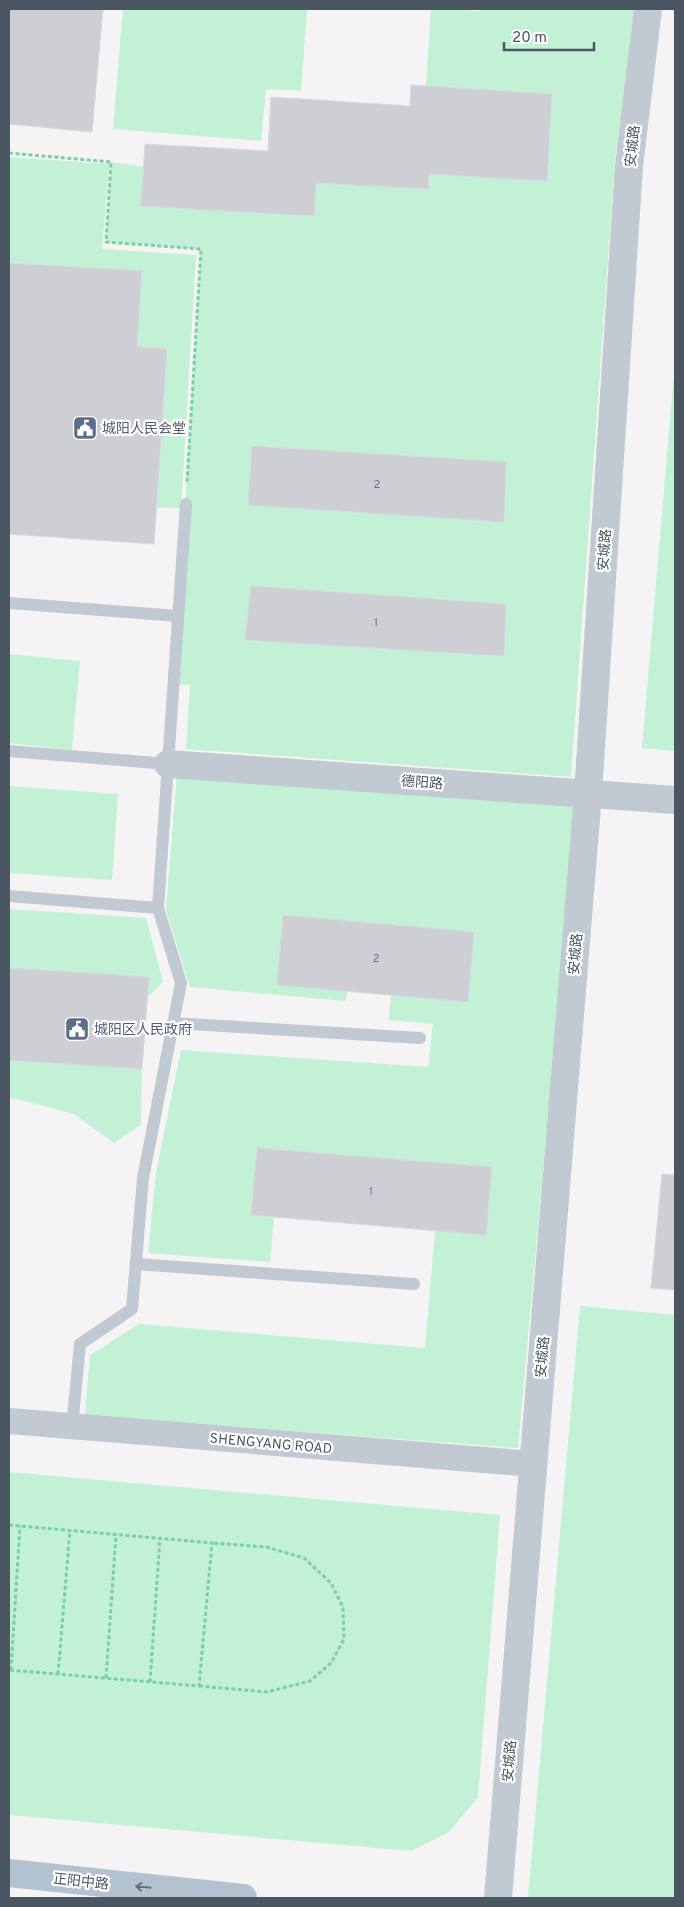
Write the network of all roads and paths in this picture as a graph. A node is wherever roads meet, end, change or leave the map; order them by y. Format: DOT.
graph roads {
  1 [pos="648,9"];
  2 [pos="9,154"];
  3 [pos="186,504"];
  4 [pos="9,603"];
  5 [pos="178,616"];
  6 [pos="9,751"];
  7 [pos="168,764"];
  8 [pos="588,794"];
  9 [pos="675,800"];
  10 [pos="9,896"];
  11 [pos="158,908"];
  12 [pos="173,1023"];
  13 [pos="420,1038"];
  14 [pos="136,1264"];
  15 [pos="414,1284"];
  16 [pos="9,1422"];
  17 [pos="72,1427"];
  18 [pos="533,1464"];
  19 [pos="9,1525"];
  20 [pos="20,1526"];
  21 [pos="70,1530"];
  22 [pos="116,1535"];
  23 [pos="160,1538"];
  24 [pos="212,1543"];
  25 [pos="9,1594"];
  26 [pos="15,1595"];
  27 [pos="10,1670"];
  28 [pos="58,1674"];
  29 [pos="106,1678"];
  30 [pos="150,1682"];
  31 [pos="199,1686"];
  32 [pos="9,1873"];
  33 [pos="243,1898"];
  34 [pos="498,1898"];
  1 -- 8 [label="street, 安城路"];
  2 -- 3 [label="path"];
  3 -- 5 [label="lane"];
  4 -- 5 [label="lane"];
  5 -- 7 [label="lane"];
  6 -- 7 [label="lane"];
  7 -- 8 [label="street, 德阳路"];
  7 -- 11 [label="lane"];
  8 -- 9 [label="street, 德阳路"];
  8 -- 18 [label="street, 安城路"];
  10 -- 11 [label="lane"];
  11 -- 12 [label="lane"];
  12 -- 13 [label="lane"];
  12 -- 14 [label="lane"];
  14 -- 15 [label="lane"];
  14 -- 17 [label="lane"];
  16 -- 17 [label="street, SHENGYANG ROAD"];
  17 -- 18 [label="street, SHENGYANG ROAD"];
  18 -- 34 [label="street, 安城路"];
  19 -- 20 [label="path"];
  20 -- 21 [label="path"];
  20 -- 26 [label="path"];
  21 -- 22 [label="path"];
  21 -- 28 [label="path"];
  22 -- 23 [label="path"];
  22 -- 29 [label="path"];
  23 -- 24 [label="path"];
  23 -- 30 [label="path"];
  24 -- 31 [label="path"];
  24 -- 31 [label="path"];
  25 -- 26 [label="path"];
  26 -- 27 [label="path"];
  27 -- 28 [label="path"];
  28 -- 29 [label="path"];
  29 -- 30 [label="path"];
  30 -- 31 [label="path"];
  33 -- 32 [label="main road, 正阳中路, one-way"];
}
